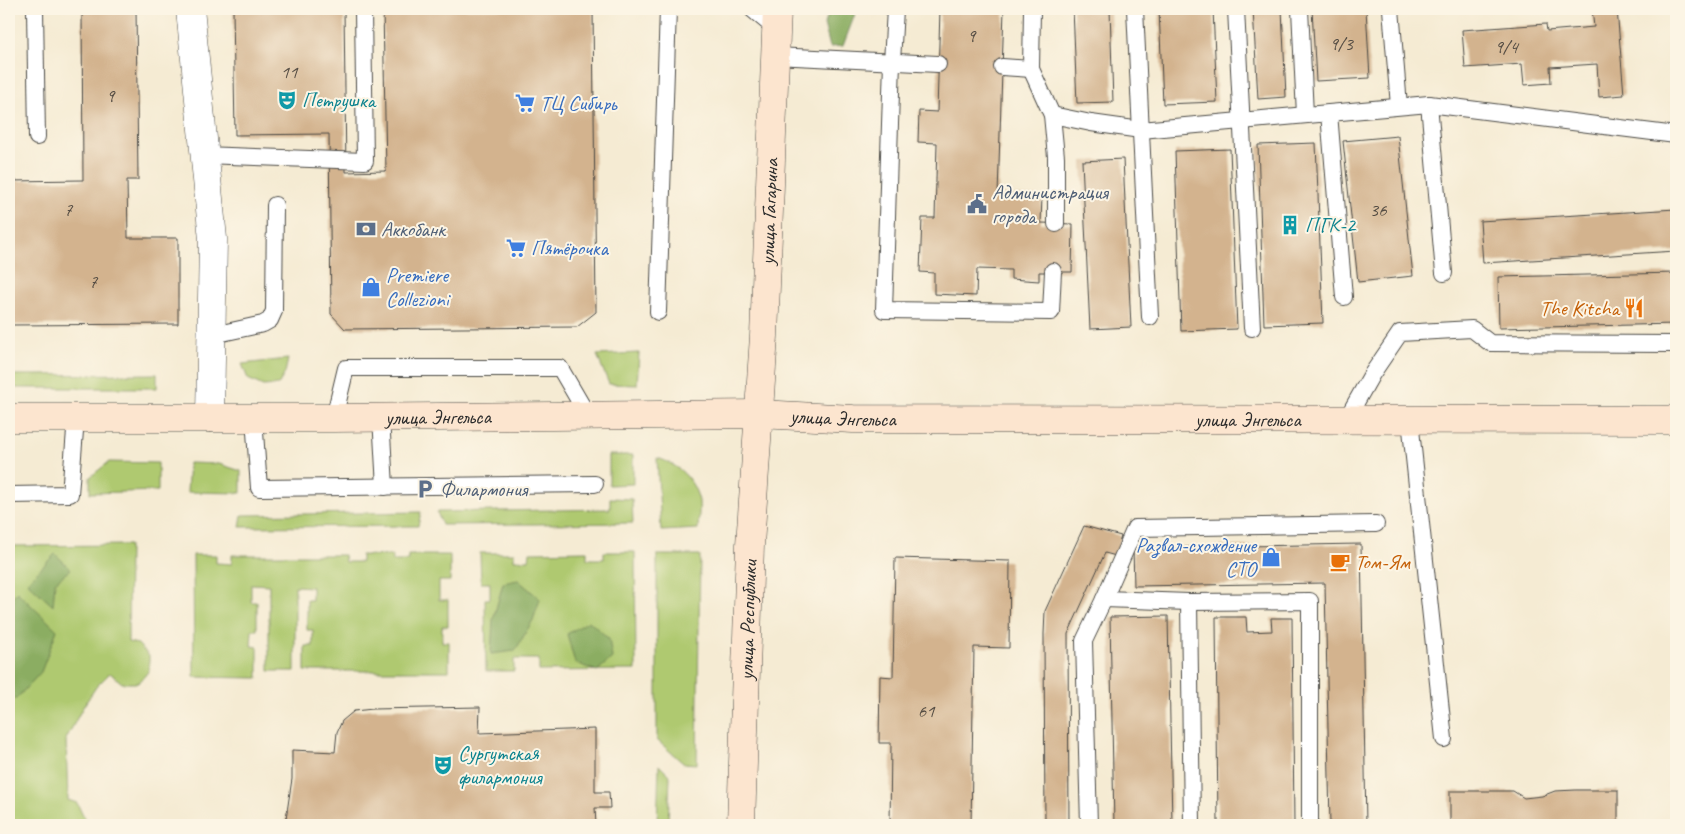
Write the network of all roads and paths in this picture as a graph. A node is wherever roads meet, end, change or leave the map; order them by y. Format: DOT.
graph roads {
  1 [pos="35,9"];
  2 [pos="190,9"];
  3 [pos="363,9"];
  4 [pos="668,9"];
  5 [pos="752,9"];
  6 [pos="895,9"];
  7 [pos="1032,9"];
  8 [pos="1135,9"];
  9 [pos="1236,9"];
  10 [pos="1300,9"];
  11 [pos="1391,9"];
  12 [pos="776,19"];
  13 [pos="775,56"];
  14 [pos="892,62"];
  15 [pos="938,64"];
  16 [pos="1002,67"];
  17 [pos="1030,69"];
  18 [pos="1429,104"];
  19 [pos="1398,106"];
  20 [pos="1329,112"];
  21 [pos="1052,115"];
  22 [pos="1305,115"];
  23 [pos="1240,121"];
  24 [pos="1141,130"];
  25 [pos="36,136"];
  26 [pos="1676,136"];
  27 [pos="204,155"];
  28 [pos="275,204"];
  29 [pos="1056,224"];
  30 [pos="1053,271"];
  31 [pos="1444,273"];
  32 [pos="1344,297"];
  33 [pos="658,312"];
  34 [pos="1150,317"];
  35 [pos="1252,328"];
  36 [pos="213,336"];
  37 [pos="1676,344"];
  38 [pos="760,414"];
  39 [pos="588,416"];
  40 [pos="380,417"];
  41 [pos="9,418"];
  42 [pos="76,418"];
  43 [pos="210,418"];
  44 [pos="254,418"];
  45 [pos="334,418"];
  46 [pos="1346,420"];
  47 [pos="1410,420"];
  48 [pos="1676,420"];
  49 [pos="595,484"];
  50 [pos="385,487"];
  51 [pos="9,496"];
  52 [pos="1376,524"];
  53 [pos="1104,599"];
  54 [pos="1189,602"];
  55 [pos="1444,739"];
  56 [pos="742,825"];
  57 [pos="1089,825"];
  58 [pos="1192,825"];
  59 [pos="1310,825"];
  1 -- 25 [label="lane"];
  2 -- 27 [label="street"];
  3 -- 27 [label="lane"];
  4 -- 33 [label="lane"];
  5 -- 12 [label="lane"];
  6 -- 14 [label="lane"];
  7 -- 17 [label="lane"];
  8 -- 24 [label="lane"];
  9 -- 23 [label="lane"];
  10 -- 22 [label="lane"];
  11 -- 19 [label="lane"];
  12 -- 13 [label="main road, улица Гагарина"];
  13 -- 14 [label="lane"];
  13 -- 38 [label="main road, улица Гагарина"];
  14 -- 15 [label="lane"];
  14 -- 30 [label="lane"];
  16 -- 17 [label="lane"];
  17 -- 21 [label="lane"];
  18 -- 19 [label="lane"];
  18 -- 26 [label="lane"];
  18 -- 31 [label="lane"];
  19 -- 20 [label="lane"];
  20 -- 22 [label="lane"];
  20 -- 32 [label="lane"];
  21 -- 24 [label="lane"];
  21 -- 29 [label="lane"];
  22 -- 23 [label="lane"];
  23 -- 24 [label="lane"];
  23 -- 35 [label="lane"];
  24 -- 34 [label="lane"];
  27 -- 36 [label="street"];
  28 -- 36 [label="lane"];
  36 -- 43 [label="street"];
  37 -- 46 [label="lane"];
  38 -- 39 [label="main road, улица Энгельса"];
  38 -- 46 [label="main road, улица Энгельса"];
  38 -- 56 [label="main road, улица Республики"];
  39 -- 40 [label="main road, улица Энгельса"];
  39 -- 45 [label="lane"];
  40 -- 45 [label="main road, улица Энгельса"];
  40 -- 50 [label="lane"];
  41 -- 42 [label="main road, улица Энгельса"];
  42 -- 43 [label="main road, улица Энгельса"];
  42 -- 51 [label="lane"];
  43 -- 44 [label="main road, улица Энгельса"];
  44 -- 45 [label="main road, улица Энгельса"];
  44 -- 50 [label="lane"];
  46 -- 47 [label="main road, улица Энгельса"];
  47 -- 48 [label="main road, улица Энгельса"];
  47 -- 55 [label="lane"];
  49 -- 50 [label="lane"];
  52 -- 53 [label="lane"];
  53 -- 54 [label="lane"];
  53 -- 57 [label="lane"];
  54 -- 58 [label="lane"];
  54 -- 59 [label="lane"];
}
